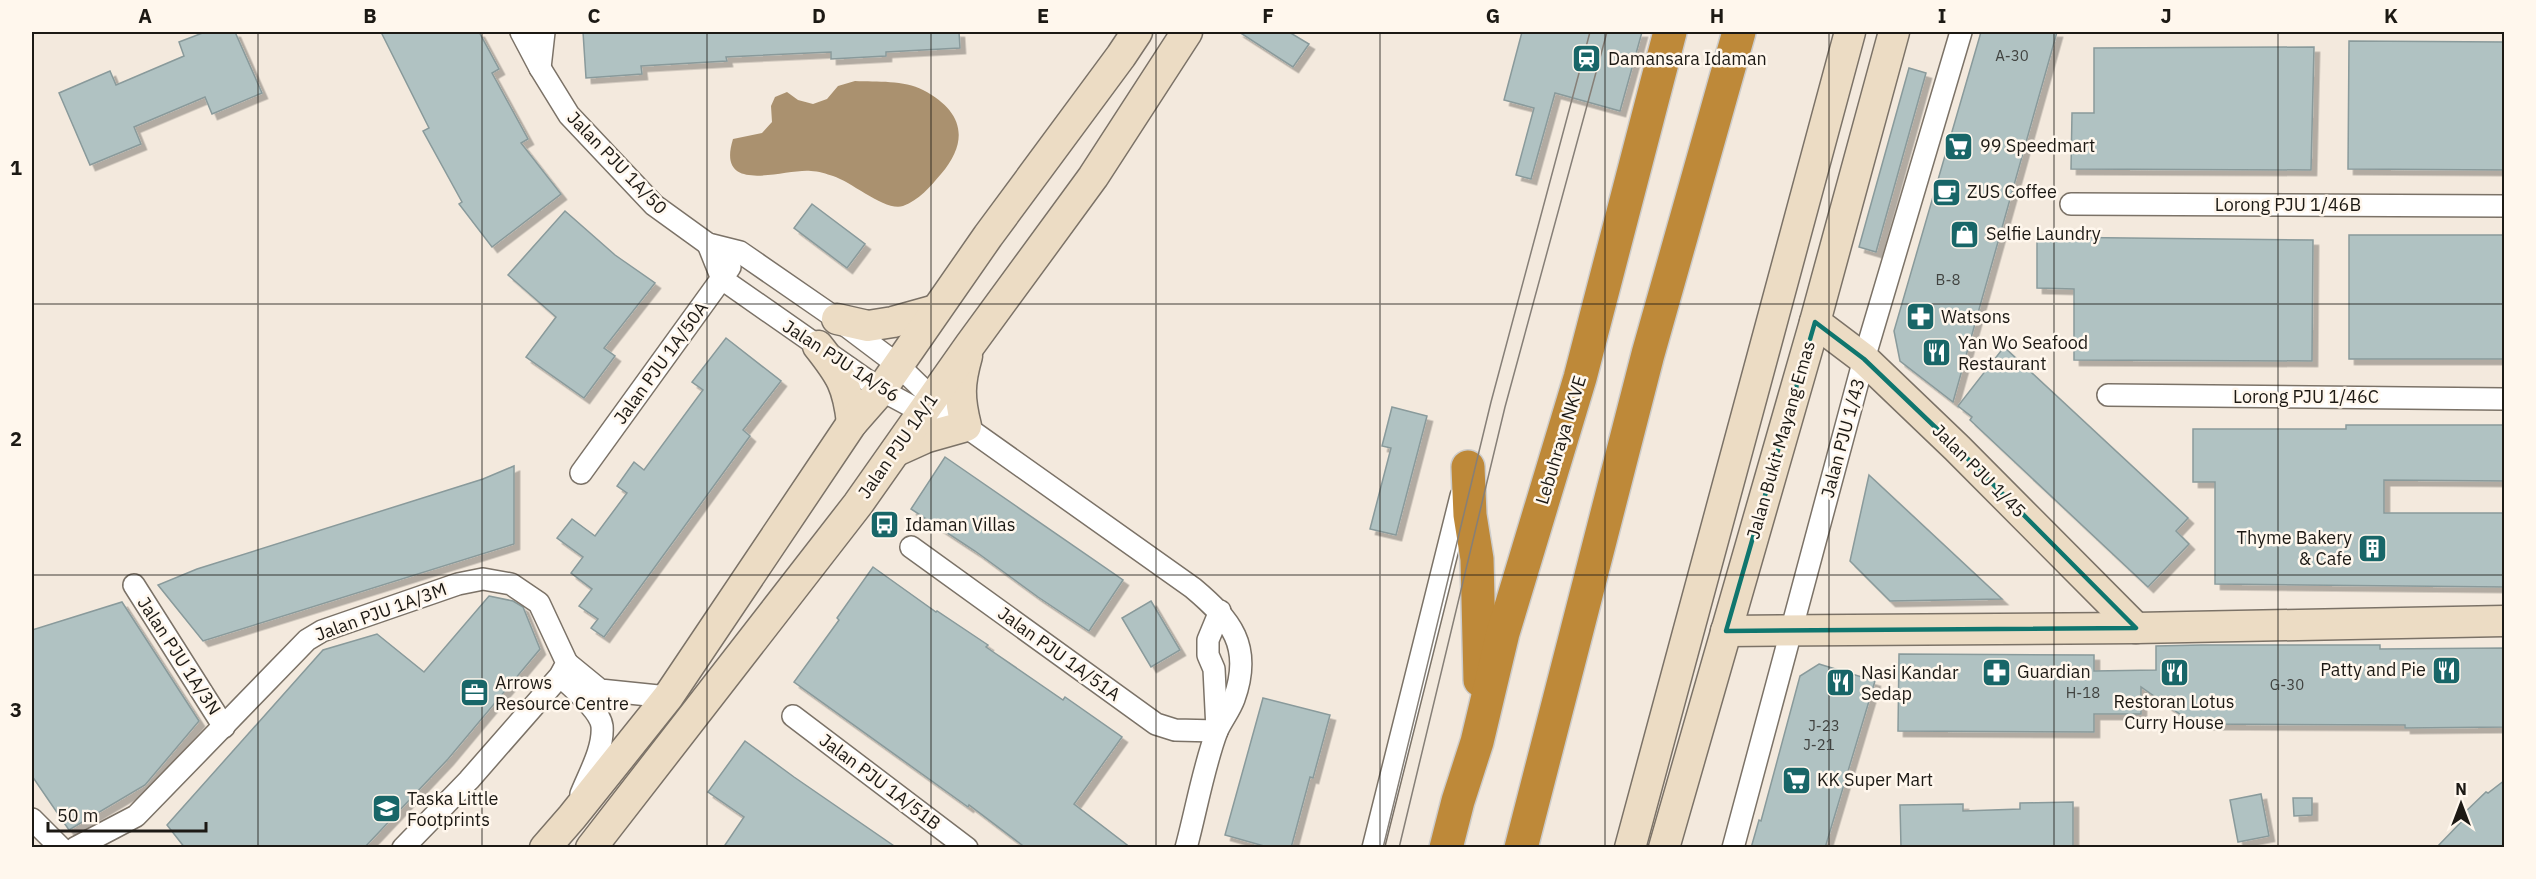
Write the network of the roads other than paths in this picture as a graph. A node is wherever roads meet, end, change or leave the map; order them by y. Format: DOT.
graph roads {
  1 [pos="521,32"];
  2 [pos="544,32"];
  3 [pos="1137,32"];
  4 [pos="1187,32"];
  5 [pos="1670,32"];
  6 [pos="1739,32"];
  7 [pos="1850,32"];
  8 [pos="1894,32"];
  9 [pos="1961,32"];
  10 [pos="540,68"];
  11 [pos="2071,204"];
  12 [pos="2505,206"];
  13 [pos="708,244"];
  14 [pos="741,252"];
  15 [pos="722,279"];
  16 [pos="936,310"];
  17 [pos="837,319"];
  18 [pos="1815,322"];
  19 [pos="970,345"];
  20 [pos="818,346"];
  21 [pos="1864,359"];
  22 [pos="898,365"];
  23 [pos="881,390"];
  24 [pos="2108,395"];
  25 [pos="2505,399"];
  26 [pos="931,406"];
  27 [pos="852,423"];
  28 [pos="966,426"];
  29 [pos="896,451"];
  30 [pos="1468,467"];
  31 [pos="581,473"];
  32 [pos="911,547"];
  33 [pos="134,585"];
  34 [pos="1220,610"];
  35 [pos="2505,621"];
  36 [pos="2136,628"];
  37 [pos="1726,631"];
  38 [pos="1791,631"];
  39 [pos="563,669"];
  40 [pos="668,697"];
  41 [pos="793,717"];
  42 [pos="224,727"];
  43 [pos="1217,731"];
  44 [pos="1477,742"];
  45 [pos="572,817"];
  46 [pos="32,819"];
  47 [pos="61,848"];
  48 [pos="75,848"];
  49 [pos="404,848"];
  50 [pos="545,848"];
  51 [pos="591,848"];
  52 [pos="968,848"];
  53 [pos="1186,848"];
  54 [pos="1373,848"];
  55 [pos="1446,848"];
  56 [pos="1521,848"];
  57 [pos="1630,848"];
  58 [pos="1664,848"];
  59 [pos="1733,848"];
  1 -- 10 [label="street, Jalan PJU 1A/50"];
  2 -- 10 [label="street"];
  3 -- 16 [label="main road"];
  4 -- 19 [label="main road, Jalan PJU 1A/1"];
  5 -- 44 [label="highway, Lebuhraya NKVE"];
  6 -- 56 [label="highway"];
  7 -- 57 [label="main road"];
  8 -- 18 [label="main road, Jalan Bukit Mayang Emas"];
  9 -- 21 [label="street, Jalan PJU 1/43"];
  10 -- 13 [label="street, Jalan PJU 1A/50"];
  11 -- 12 [label="street, Lorong PJU 1/46B"];
  13 -- 14 [label="street, Jalan PJU 1A/56"];
  13 -- 15 [label="street"];
  14 -- 15 [label="street, Jalan PJU 1A/50A"];
  14 -- 17 [label="street, Jalan PJU 1A/56"];
  15 -- 20 [label="street, Jalan PJU 1A/56"];
  15 -- 31 [label="street, Jalan PJU 1A/50A"];
  16 -- 17 [label="main road"];
  16 -- 22 [label="main road"];
  17 -- 22 [label="street, Jalan PJU 1A/56"];
  18 -- 21 [label="main road, Jalan PJU 1/45"];
  18 -- 37 [label="main road, Jalan Bukit Mayang Emas"];
  19 -- 26 [label="main road, Jalan PJU 1A/1"];
  19 -- 28 [label="main road"];
  20 -- 23 [label="street, Jalan PJU 1A/56"];
  20 -- 27 [label="main road"];
  21 -- 36 [label="main road, Jalan PJU 1/45"];
  21 -- 38 [label="street, Jalan PJU 1/43"];
  22 -- 23 [label="main road"];
  22 -- 26 [label="street, Jalan PJU 1A/56"];
  23 -- 26 [label="street, Jalan PJU 1A/56"];
  23 -- 27 [label="main road"];
  24 -- 25 [label="street, Lorong PJU 1/46C"];
  26 -- 28 [label="street"];
  26 -- 29 [label="main road, Jalan PJU 1A/1"];
  27 -- 40 [label="main road"];
  28 -- 29 [label="main road"];
  28 -- 34 [label="street"];
  29 -- 51 [label="main road, Jalan PJU 1A/1"];
  30 -- 44 [label="highway"];
  30 -- 54 [label="street"];
  32 -- 43 [label="street, Jalan PJU 1A/51A"];
  33 -- 42 [label="street, Jalan PJU 1A/3N"];
  34 -- 43 [label="street"];
  34 -- 43 [label="street"];
  35 -- 36 [label="main road"];
  36 -- 38 [label="main road"];
  37 -- 38 [label="main road"];
  37 -- 58 [label="main road, Jalan Bukit Mayang Emas"];
  38 -- 59 [label="street, Jalan PJU 1/43"];
  39 -- 40 [label="street"];
  39 -- 42 [label="street, Jalan PJU 1A/3M"];
  39 -- 45 [label="street"];
  39 -- 49 [label="street"];
  40 -- 45 [label="main road"];
  41 -- 52 [label="street, Jalan PJU 1A/51B"];
  42 -- 48 [label="street, Jalan PJU 1A/3M"];
  43 -- 53 [label="street"];
  44 -- 55 [label="highway, Lebuhraya NKVE"];
  45 -- 50 [label="main road"];
  46 -- 47 [label="street"];
}
